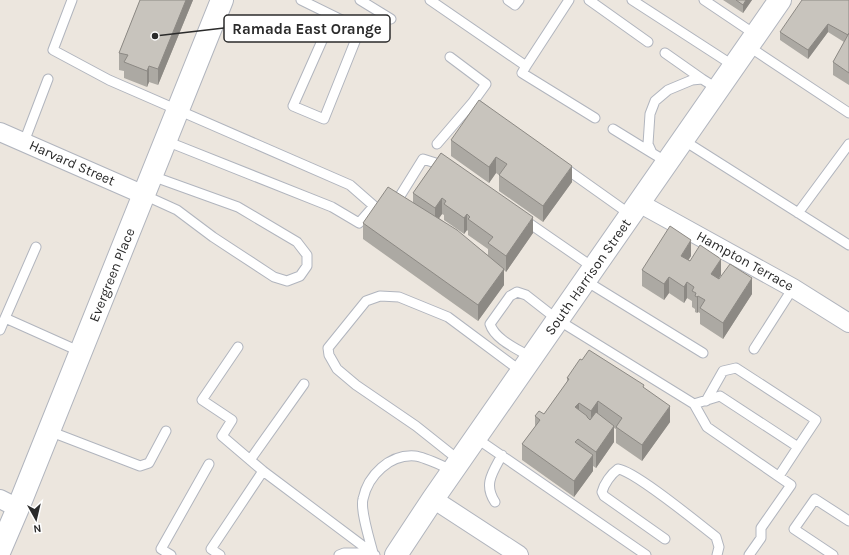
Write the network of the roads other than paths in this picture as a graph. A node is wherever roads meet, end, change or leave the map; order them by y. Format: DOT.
graph roads {
  1 [pos="72,0"];
  2 [pos="222,0"];
  3 [pos="301,0"];
  4 [pos="360,0"];
  5 [pos="430,0"];
  6 [pos="508,0"];
  7 [pos="519,0"];
  8 [pos="569,0"];
  9 [pos="589,0"];
  10 [pos="632,0"];
  11 [pos="704,0"];
  12 [pos="780,0"];
  13 [pos="333,16"];
  14 [pos="391,19"];
  15 [pos="752,40"];
  16 [pos="648,42"];
  17 [pos="665,53"];
  18 [pos="450,57"];
  19 [pos="526,66"];
  20 [pos="734,66"];
  21 [pos="48,79"];
  22 [pos="710,84"];
  23 [pos="473,102"];
  24 [pos="179,109"];
  25 [pos="849,113"];
  26 [pos="492,116"];
  27 [pos="595,118"];
  28 [pos="613,130"];
  29 [pos="0,132"];
  30 [pos="683,140"];
  31 [pos="166,141"];
  32 [pos="24,142"];
  33 [pos="437,144"];
  34 [pos="849,144"];
  35 [pos="660,158"];
  36 [pos="556,162"];
  37 [pos="453,171"];
  38 [pos="148,185"];
  39 [pos="400,196"];
  40 [pos="635,209"];
  41 [pos="798,214"];
  42 [pos="518,215"];
  43 [pos="849,245"];
  44 [pos="36,247"];
  45 [pos="590,274"];
  46 [pos="793,288"];
  47 [pos="5,318"];
  48 [pos="558,320"];
  49 [pos="849,323"];
  50 [pos="0,330"];
  51 [pos="238,347"];
  52 [pos="754,349"];
  53 [pos="81,352"];
  54 [pos="703,353"];
  55 [pos="522,364"];
  56 [pos="304,384"];
  57 [pos="706,401"];
  58 [pos="694,404"];
  59 [pos="49,431"];
  60 [pos="166,431"];
  61 [pos="476,438"];
  62 [pos="798,446"];
  63 [pos="502,455"];
  64 [pos="250,460"];
  65 [pos="454,461"];
  66 [pos="209,464"];
  67 [pos="263,471"];
  68 [pos="779,476"];
  69 [pos="433,499"];
  70 [pos="495,502"];
  71 [pos="9,504"];
  72 [pos="849,521"];
  73 [pos="665,539"];
  74 [pos="0,550"];
  75 [pos="374,554"];
  76 [pos="171,555"];
  77 [pos="220,555"];
  78 [pos="339,555"];
  79 [pos="396,555"];
  80 [pos="519,555"];
  81 [pos="646,555"];
  82 [pos="717,555"];
  83 [pos="749,555"];
  84 [pos="833,555"];
  1 -- 24 [label="lane"];
  2 -- 24 [label="main road, Evergreen Place"];
  3 -- 13 [label="lane"];
  4 -- 14 [label="lane"];
  5 -- 19 [label="lane"];
  6 -- 7 [label="lane"];
  8 -- 19 [label="lane"];
  9 -- 16 [label="lane"];
  10 -- 20 [label="lane"];
  11 -- 15 [label="lane"];
  12 -- 15 [label="main road, South Harrison Street"];
  13 -- 13 [label="lane"];
  15 -- 20 [label="main road, South Harrison Street"];
  15 -- 25 [label="lane"];
  17 -- 22 [label="lane"];
  18 -- 23 [label="lane"];
  19 -- 27 [label="lane"];
  20 -- 22 [label="main road, South Harrison Street"];
  21 -- 32 [label="lane"];
  22 -- 30 [label="main road, South Harrison Street"];
  22 -- 35 [label="lane"];
  23 -- 26 [label="lane"];
  23 -- 33 [label="lane"];
  24 -- 31 [label="main road, Evergreen Place"];
  24 -- 31 [label="lane"];
  28 -- 35 [label="lane"];
  29 -- 32 [label="street, Harvard Street"];
  30 -- 35 [label="main road, South Harrison Street"];
  30 -- 41 [label="lane"];
  31 -- 38 [label="main road, Evergreen Place"];
  32 -- 38 [label="street, Harvard Street"];
  34 -- 41 [label="lane"];
  35 -- 40 [label="main road, South Harrison Street"];
  36 -- 40 [label="lane"];
  37 -- 39 [label="lane"];
  38 -- 38 [label="lane"];
  38 -- 53 [label="main road, Evergreen Place"];
  40 -- 45 [label="main road, South Harrison Street"];
  40 -- 46 [label="street, Hampton Terrace"];
  41 -- 43 [label="lane"];
  42 -- 45 [label="lane"];
  44 -- 47 [label="lane"];
  45 -- 48 [label="main road, South Harrison Street"];
  45 -- 54 [label="lane"];
  46 -- 49 [label="street, Hampton Terrace"];
  46 -- 52 [label="lane"];
  47 -- 50 [label="lane"];
  47 -- 53 [label="lane"];
  48 -- 55 [label="main road, South Harrison Street"];
  48 -- 55 [label="lane"];
  48 -- 58 [label="lane"];
  51 -- 64 [label="lane"];
  53 -- 59 [label="main road, Evergreen Place"];
  55 -- 61 [label="main road, South Harrison Street"];
  55 -- 65 [label="lane"];
  56 -- 64 [label="lane"];
  57 -- 58 [label="lane"];
  57 -- 62 [label="lane"];
  57 -- 62 [label="lane"];
  58 -- 68 [label="lane"];
  59 -- 60 [label="lane"];
  59 -- 71 [label="main road, Evergreen Place"];
  61 -- 63 [label="lane"];
  61 -- 65 [label="main road, South Harrison Street"];
  62 -- 68 [label="lane"];
  63 -- 70 [label="lane"];
  63 -- 81 [label="lane"];
  64 -- 67 [label="lane"];
  65 -- 69 [label="main road, South Harrison Street"];
  65 -- 75 [label="lane"];
  66 -- 76 [label="lane"];
  67 -- 75 [label="lane"];
  67 -- 77 [label="lane"];
  68 -- 83 [label="lane"];
  69 -- 79 [label="main road, South Harrison Street"];
  69 -- 80 [label="street"];
  71 -- 74 [label="main road, Evergreen Place"];
  72 -- 84 [label="lane"];
  73 -- 82 [label="lane"];
  75 -- 78 [label="lane"];
}
